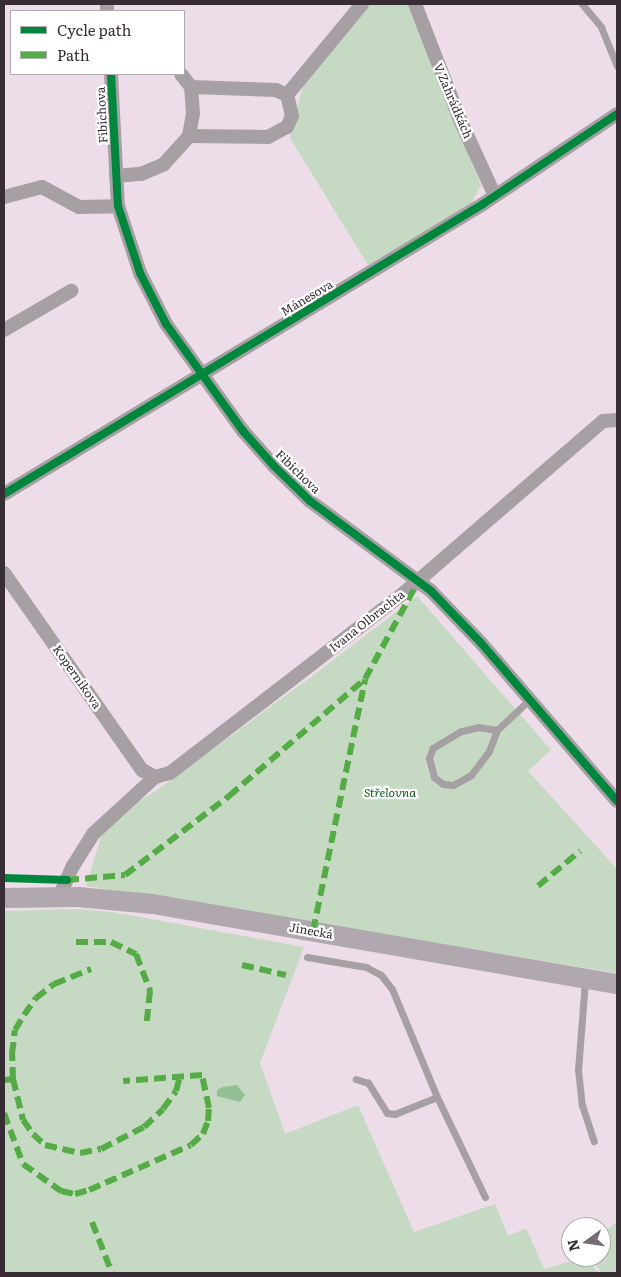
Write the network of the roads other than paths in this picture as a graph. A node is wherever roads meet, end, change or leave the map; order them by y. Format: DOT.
graph roads {
  1 [pos="362,4"];
  2 [pos="415,4"];
  3 [pos="582,4"];
  4 [pos="617,66"];
  5 [pos="111,75"];
  6 [pos="182,75"];
  7 [pos="191,87"];
  8 [pos="287,95"];
  9 [pos="617,114"];
  10 [pos="189,136"];
  11 [pos="116,176"];
  12 [pos="495,196"];
  13 [pos="4,198"];
  14 [pos="118,206"];
  15 [pos="71,291"];
  16 [pos="4,330"];
  17 [pos="202,374"];
  18 [pos="617,420"];
  19 [pos="4,494"];
  20 [pos="4,573"];
  21 [pos="419,580"];
  22 [pos="530,698"];
  23 [pos="497,730"];
  24 [pos="155,777"];
  25 [pos="617,801"];
  26 [pos="59,897"];
  27 [pos="4,898"];
  28 [pos="307,957"];
  29 [pos="585,978"];
  30 [pos="617,984"];
  31 [pos="356,1079"];
  32 [pos="438,1097"];
  33 [pos="594,1141"];
  34 [pos="485,1197"];
  1 -- 8 [label="street"];
  2 -- 12 [label="street, V Zahrádkách"];
  3 -- 4 [label="lane"];
  5 -- 11 [label="street, Fibichova"];
  6 -- 7 [label="street"];
  7 -- 8 [label="street"];
  7 -- 10 [label="street"];
  8 -- 10 [label="street"];
  9 -- 12 [label="street, Mánesova"];
  10 -- 11 [label="street"];
  11 -- 14 [label="street, Fibichova"];
  12 -- 17 [label="street, Mánesova"];
  13 -- 14 [label="street"];
  14 -- 17 [label="street, Fibichova"];
  15 -- 16 [label="street"];
  17 -- 19 [label="street, Mánesova"];
  17 -- 21 [label="street, Fibichova"];
  18 -- 21 [label="street, Ivana Olbrachta"];
  20 -- 24 [label="street, Koperníkova"];
  21 -- 22 [label="street, Fibichova"];
  21 -- 24 [label="street, Ivana Olbrachta"];
  22 -- 23 [label="lane"];
  22 -- 25 [label="street, Fibichova"];
  23 -- 23 [label="lane"];
  24 -- 26 [label="street, Ivana Olbrachta"];
  26 -- 27 [label="street, Jinecká"];
  26 -- 29 [label="street, Jinecká"];
  28 -- 32 [label="lane"];
  29 -- 30 [label="street, Jinecká"];
  29 -- 33 [label="lane"];
  31 -- 32 [label="lane"];
  32 -- 34 [label="lane"];
}
